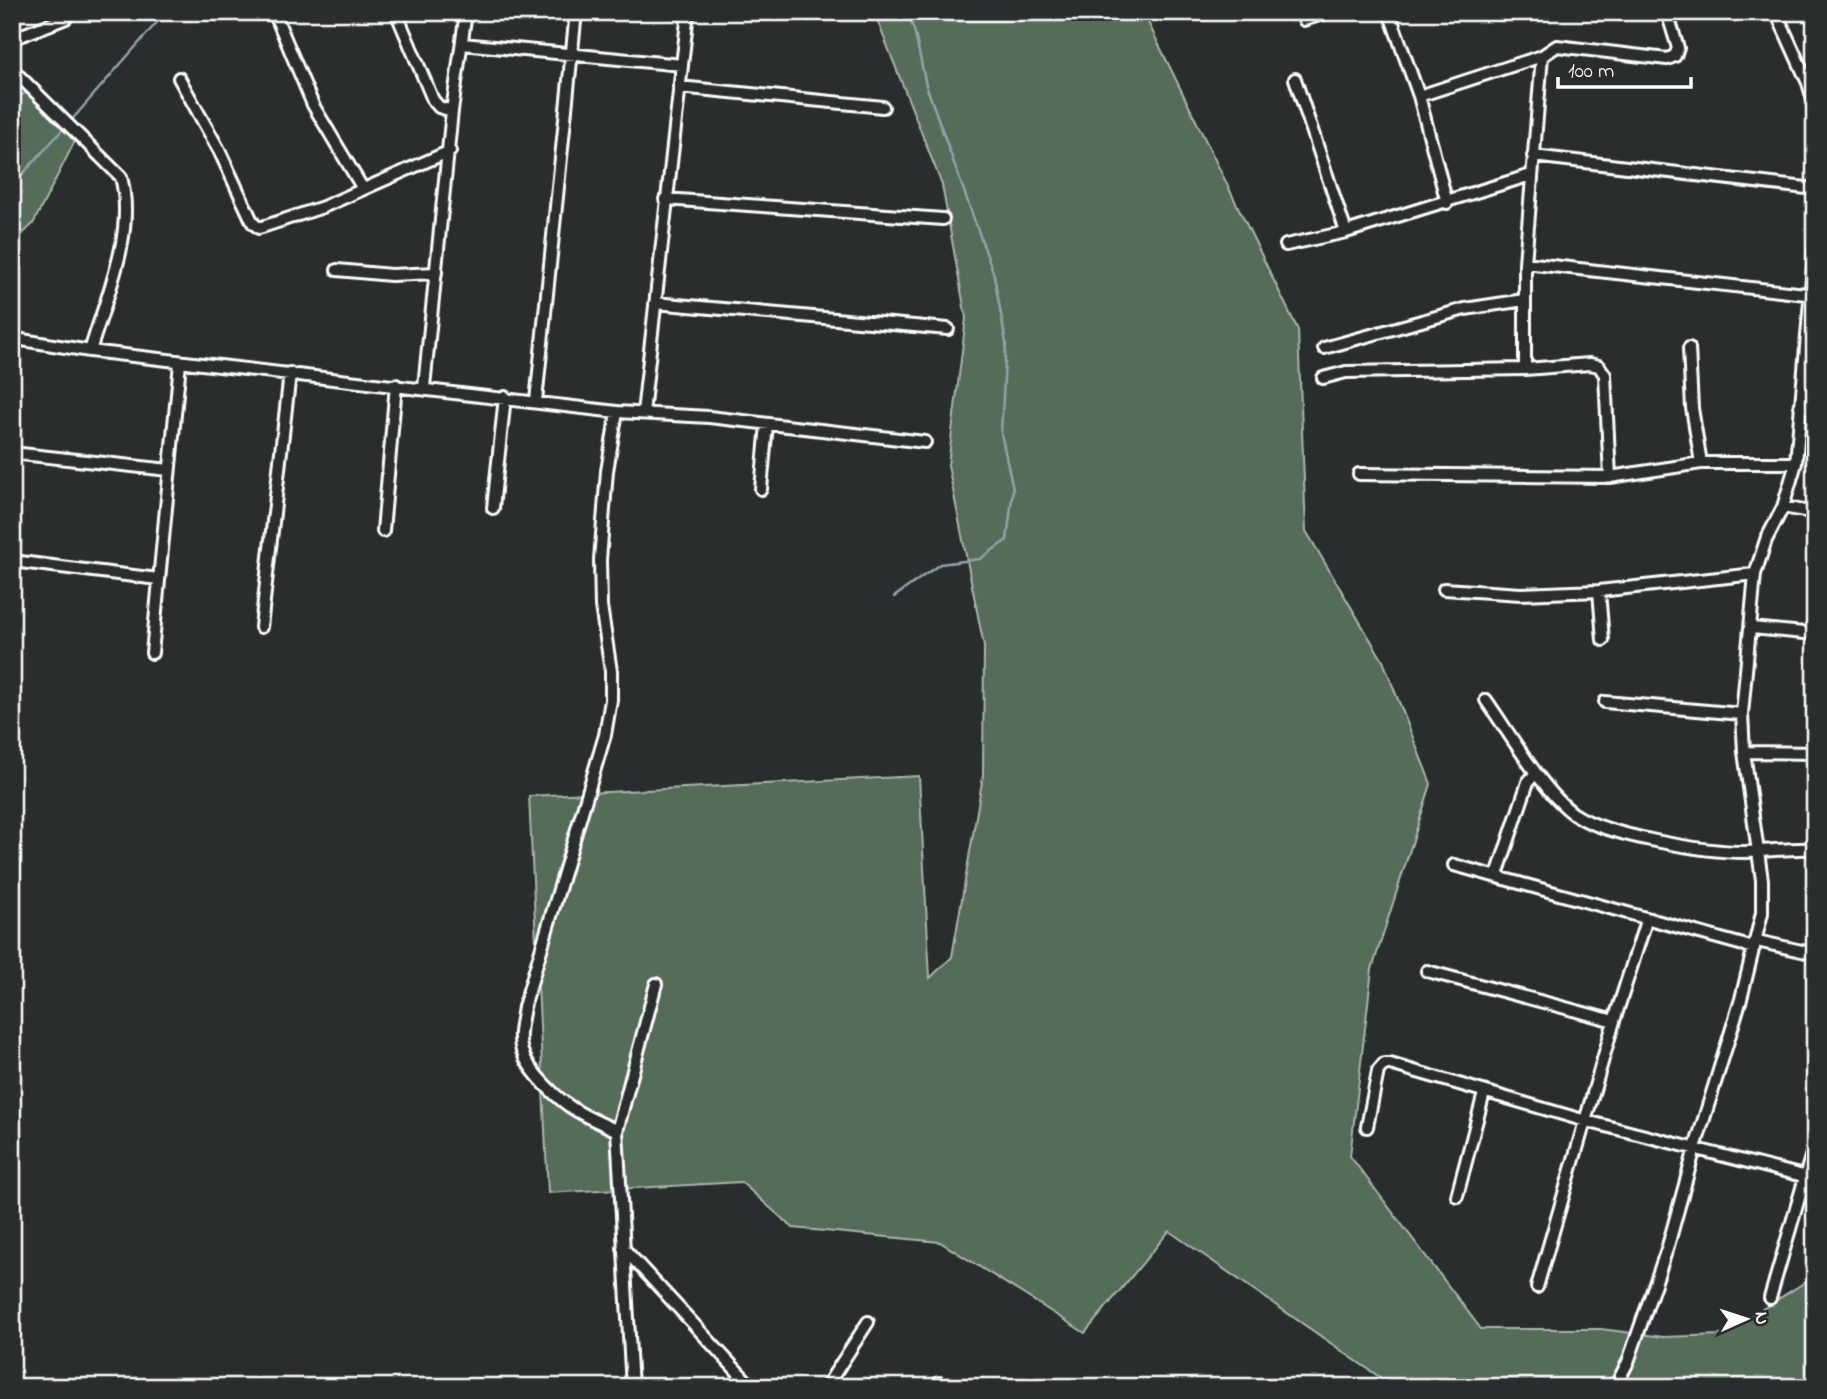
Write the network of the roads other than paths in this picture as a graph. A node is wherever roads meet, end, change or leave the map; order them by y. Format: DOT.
graph roads {
  1 [pos="71,12"];
  2 [pos="274,12"];
  3 [pos="396,12"];
  4 [pos="466,12"];
  5 [pos="576,12"];
  6 [pos="688,12"];
  7 [pos="1329,12"];
  8 [pos="1389,12"];
  9 [pos="1667,12"];
  10 [pos="1776,12"];
  11 [pos="1304,20"];
  12 [pos="12,38"];
  13 [pos="463,44"];
  14 [pos="573,53"];
  15 [pos="1542,56"];
  16 [pos="682,65"];
  17 [pos="12,69"];
  18 [pos="179,79"];
  19 [pos="1295,79"];
  20 [pos="1811,84"];
  21 [pos="680,87"];
  22 [pos="1419,96"];
  23 [pos="1815,106"];
  24 [pos="883,107"];
  25 [pos="452,111"];
  26 [pos="450,151"];
  27 [pos="1533,156"];
  28 [pos="1531,176"];
  29 [pos="363,189"];
  30 [pos="1815,189"];
  31 [pos="666,199"];
  32 [pos="1447,203"];
  33 [pos="943,219"];
  34 [pos="1346,232"];
  35 [pos="1815,243"];
  36 [pos="1286,245"];
  37 [pos="1525,262"];
  38 [pos="337,270"];
  39 [pos="436,273"];
  40 [pos="1812,295"];
  41 [pos="1524,300"];
  42 [pos="655,303"];
  43 [pos="948,328"];
  44 [pos="16,340"];
  45 [pos="1324,348"];
  46 [pos="1689,348"];
  47 [pos="90,351"];
  48 [pos="180,363"];
  49 [pos="1525,369"];
  50 [pos="290,373"];
  51 [pos="1323,378"];
  52 [pos="396,385"];
  53 [pos="424,387"];
  54 [pos="505,397"];
  55 [pos="536,401"];
  56 [pos="1800,406"];
  57 [pos="1815,408"];
  58 [pos="617,412"];
  59 [pos="643,413"];
  60 [pos="767,424"];
  61 [pos="925,442"];
  62 [pos="12,453"];
  63 [pos="1701,463"];
  64 [pos="1796,463"];
  65 [pos="169,470"];
  66 [pos="1359,474"];
  67 [pos="1611,477"];
  68 [pos="761,489"];
  69 [pos="1783,508"];
  70 [pos="493,509"];
  71 [pos="1815,513"];
  72 [pos="383,531"];
  73 [pos="12,561"];
  74 [pos="1755,574"];
  75 [pos="158,579"];
  76 [pos="1444,589"];
  77 [pos="1599,591"];
  78 [pos="261,627"];
  79 [pos="1752,628"];
  80 [pos="1815,634"];
  81 [pos="1603,640"];
  82 [pos="152,653"];
  83 [pos="1486,700"];
  84 [pos="1605,702"];
  85 [pos="1742,714"];
  86 [pos="1744,752"];
  87 [pos="1815,753"];
  88 [pos="1536,773"];
  89 [pos="1815,849"];
  90 [pos="1759,851"];
  91 [pos="1454,865"];
  92 [pos="1497,875"];
  93 [pos="1647,918"];
  94 [pos="1755,944"];
  95 [pos="1815,954"];
  96 [pos="1427,971"];
  97 [pos="656,984"];
  98 [pos="1614,1021"];
  99 [pos="1484,1093"];
  100 [pos="1586,1121"];
  101 [pos="1367,1127"];
  102 [pos="617,1131"];
  103 [pos="1815,1143"];
  104 [pos="1695,1148"];
  105 [pos="1809,1178"];
  106 [pos="1457,1196"];
  107 [pos="623,1248"];
  108 [pos="1537,1287"];
  109 [pos="1770,1298"];
  110 [pos="868,1322"];
  111 [pos="632,1387"];
  112 [pos="752,1387"];
  113 [pos="826,1387"];
  114 [pos="1615,1387"];
  1 -- 12 [label="street"];
  2 -- 29 [label="street"];
  3 -- 25 [label="street"];
  4 -- 13 [label="street"];
  5 -- 14 [label="street"];
  6 -- 16 [label="street"];
  7 -- 11 [label="street"];
  8 -- 22 [label="street"];
  9 -- 15 [label="street"];
  10 -- 20 [label="street"];
  13 -- 14 [label="street"];
  13 -- 25 [label="street"];
  14 -- 16 [label="street"];
  14 -- 55 [label="street"];
  15 -- 22 [label="street"];
  15 -- 27 [label="street"];
  16 -- 21 [label="street"];
  17 -- 47 [label="street"];
  18 -- 29 [label="street"];
  19 -- 34 [label="street"];
  20 -- 23 [label="street"];
  21 -- 24 [label="street"];
  21 -- 31 [label="street"];
  22 -- 32 [label="street"];
  25 -- 26 [label="street"];
  26 -- 29 [label="street"];
  26 -- 39 [label="street"];
  27 -- 28 [label="street"];
  27 -- 30 [label="street"];
  28 -- 32 [label="street"];
  28 -- 37 [label="street"];
  31 -- 33 [label="street"];
  31 -- 42 [label="street"];
  32 -- 34 [label="street"];
  34 -- 36 [label="street"];
  35 -- 40 [label="street"];
  37 -- 40 [label="street"];
  37 -- 41 [label="street"];
  38 -- 39 [label="street"];
  39 -- 53 [label="street"];
  40 -- 56 [label="street"];
  41 -- 45 [label="street"];
  41 -- 49 [label="street"];
  42 -- 43 [label="street"];
  42 -- 59 [label="street"];
  44 -- 47 [label="street"];
  46 -- 63 [label="street"];
  47 -- 48 [label="street"];
  48 -- 50 [label="street"];
  48 -- 65 [label="street"];
  49 -- 51 [label="street"];
  49 -- 67 [label="street"];
  50 -- 52 [label="street"];
  50 -- 78 [label="street"];
  52 -- 53 [label="street"];
  52 -- 72 [label="street"];
  53 -- 54 [label="street"];
  54 -- 55 [label="street"];
  54 -- 70 [label="street"];
  55 -- 58 [label="street"];
  56 -- 57 [label="street"];
  56 -- 64 [label="street"];
  58 -- 59 [label="street"];
  58 -- 102 [label="street"];
  59 -- 60 [label="street"];
  60 -- 61 [label="street"];
  60 -- 68 [label="street"];
  62 -- 65 [label="street"];
  63 -- 64 [label="street"];
  63 -- 67 [label="street"];
  64 -- 69 [label="street"];
  65 -- 75 [label="street"];
  66 -- 67 [label="street"];
  69 -- 71 [label="street"];
  69 -- 74 [label="street"];
  73 -- 75 [label="street"];
  74 -- 77 [label="street"];
  74 -- 79 [label="street"];
  75 -- 82 [label="street"];
  76 -- 77 [label="street"];
  77 -- 81 [label="street"];
  79 -- 80 [label="street"];
  79 -- 85 [label="street"];
  83 -- 88 [label="street"];
  84 -- 85 [label="street"];
  85 -- 86 [label="street"];
  86 -- 87 [label="street"];
  86 -- 90 [label="street"];
  88 -- 90 [label="street"];
  88 -- 92 [label="street"];
  89 -- 90 [label="street"];
  90 -- 94 [label="street"];
  91 -- 92 [label="street"];
  92 -- 93 [label="street"];
  93 -- 94 [label="street"];
  93 -- 98 [label="street"];
  94 -- 95 [label="street"];
  94 -- 104 [label="street"];
  96 -- 98 [label="street"];
  97 -- 102 [label="street"];
  98 -- 100 [label="street"];
  99 -- 100 [label="street"];
  99 -- 101 [label="street"];
  99 -- 106 [label="street"];
  100 -- 104 [label="street"];
  100 -- 108 [label="street"];
  102 -- 107 [label="street"];
  103 -- 105 [label="street"];
  104 -- 105 [label="street"];
  104 -- 114 [label="street"];
  105 -- 109 [label="street"];
  107 -- 111 [label="street"];
  107 -- 112 [label="street"];
  110 -- 113 [label="street"];
}
